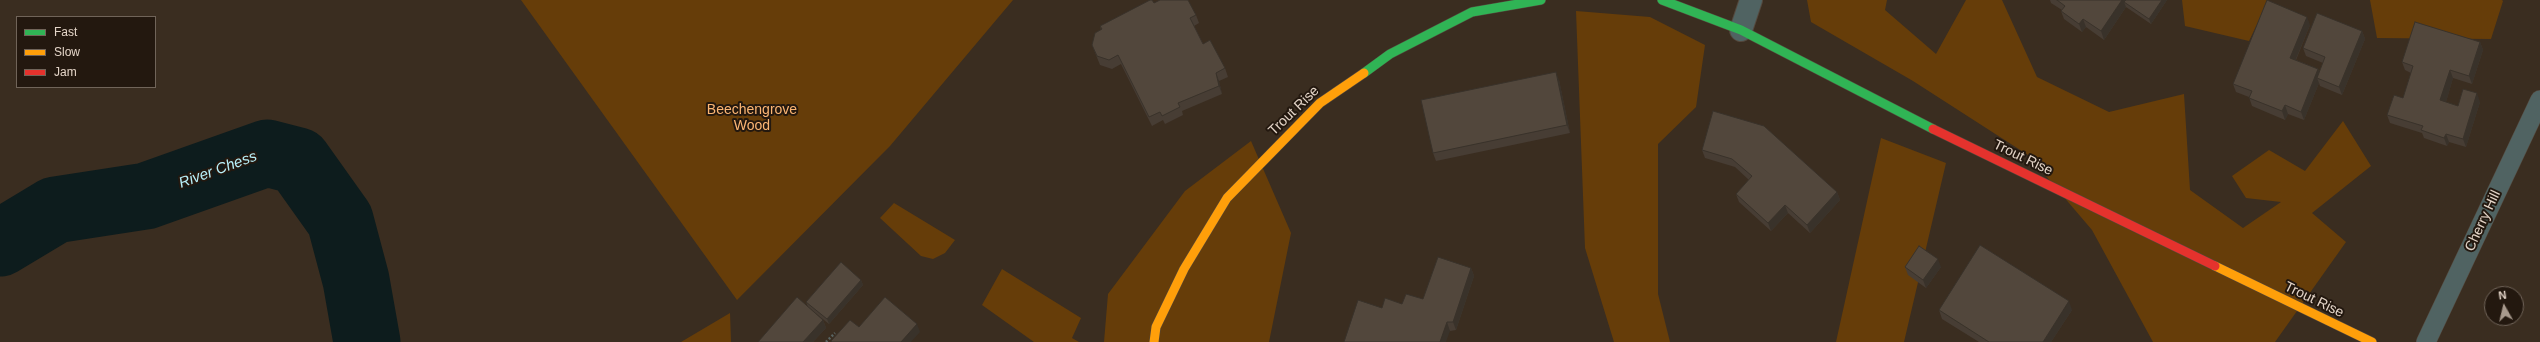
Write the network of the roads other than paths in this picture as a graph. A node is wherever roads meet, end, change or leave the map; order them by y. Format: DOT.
graph roads {
  1 [pos="1541,0"];
  2 [pos="1662,0"];
  3 [pos="1751,0"];
  4 [pos="1741,30"];
  5 [pos="2540,100"];
  6 [pos="1154,342"];
  7 [pos="2372,342"];
  8 [pos="2426,342"];
  1 -- 6 [label="street, Trout Rise"];
  2 -- 4 [label="street, Trout Rise"];
  3 -- 4 [label="street"];
  4 -- 7 [label="street, Trout Rise"];
  5 -- 8 [label="lane, Cherry Hill"];
}
